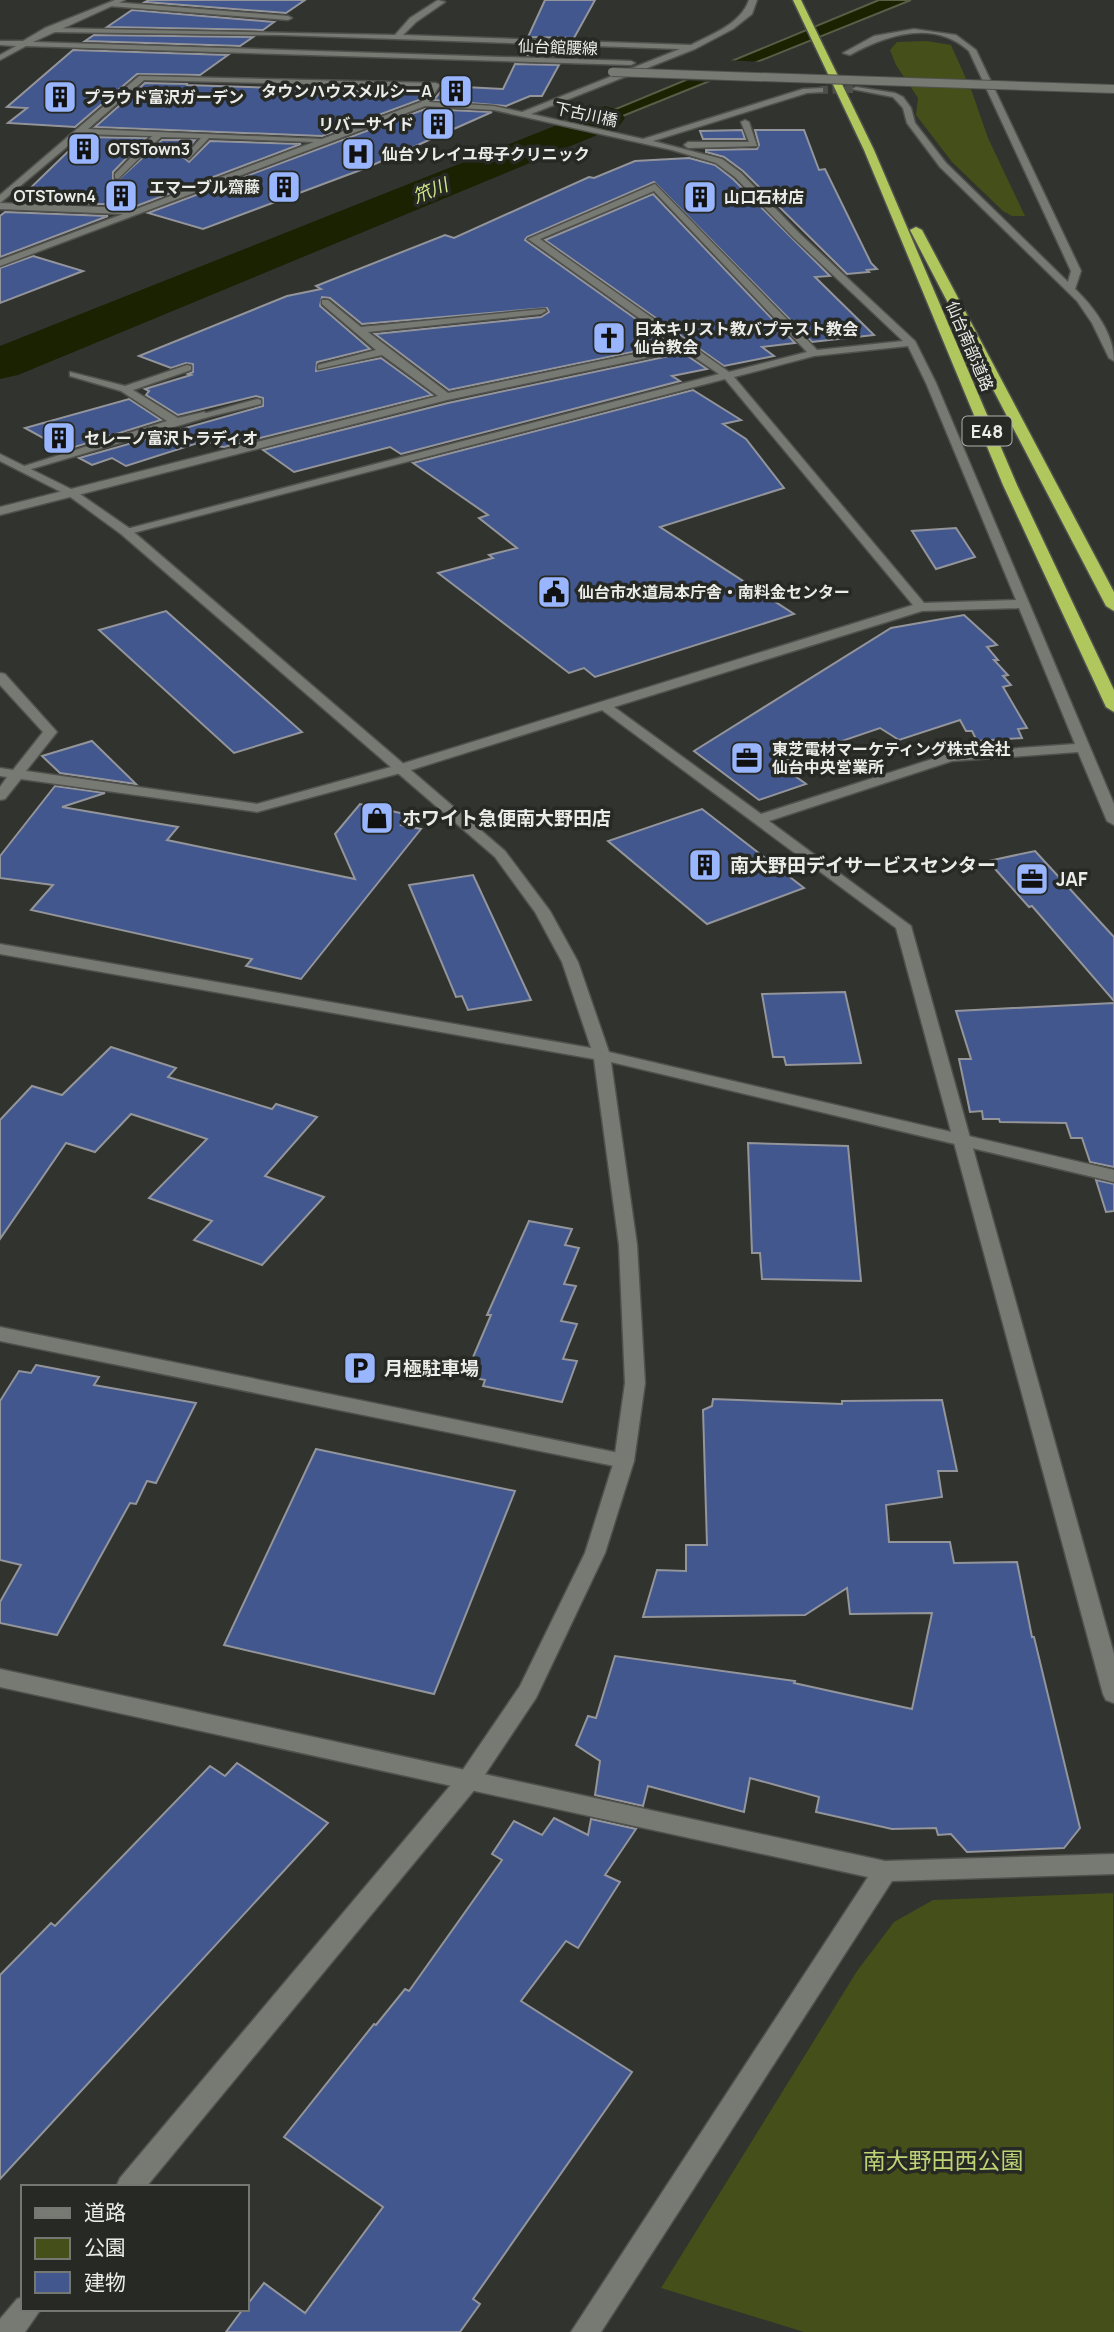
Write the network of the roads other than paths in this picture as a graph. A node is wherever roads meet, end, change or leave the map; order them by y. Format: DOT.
graph roads {
  1 [pos="121,0"];
  2 [pos="753,0"];
  3 [pos="797,0"];
  4 [pos="112,4"];
  5 [pos="437,4"];
  6 [pos="414,5"];
  7 [pos="288,18"];
  8 [pos="48,30"];
  9 [pos="397,37"];
  10 [pos="0,43"];
  11 [pos="22,43"];
  12 [pos="692,47"];
  13 [pos="4,52"];
  14 [pos="847,54"];
  15 [pos="0,58"];
  16 [pos="1114,81"];
  17 [pos="856,89"];
  18 [pos="1114,89"];
  19 [pos="820,90"];
  20 [pos="424,104"];
  21 [pos="523,114"];
  22 [pos="745,122"];
  23 [pos="80,131"];
  24 [pos="159,134"];
  25 [pos="207,136"];
  26 [pos="638,139"];
  27 [pos="326,141"];
  28 [pos="674,148"];
  29 [pos="869,150"];
  30 [pos="190,156"];
  31 [pos="118,176"];
  32 [pos="0,200"];
  33 [pos="0,206"];
  34 [pos="137,211"];
  35 [pos="0,263"];
  36 [pos="1070,290"];
  37 [pos="325,302"];
  38 [pos="541,311"];
  39 [pos="360,330"];
  40 [pos="911,343"];
  41 [pos="686,346"];
  42 [pos="384,351"];
  43 [pos="814,353"];
  44 [pos="1114,358"];
  45 [pos="321,367"];
  46 [pos="187,368"];
  47 [pos="74,374"];
  48 [pos="728,376"];
  49 [pos="125,389"];
  50 [pos="446,397"];
  51 [pos="257,402"];
  52 [pos="176,422"];
  53 [pos="0,457"];
  54 [pos="24,468"];
  55 [pos="73,494"];
  56 [pos="0,511"];
  57 [pos="125,531"];
  58 [pos="1024,604"];
  59 [pos="1114,606"];
  60 [pos="921,607"];
  61 [pos="0,677"];
  62 [pos="602,705"];
  63 [pos="1114,707"];
  64 [pos="1083,748"];
  65 [pos="403,768"];
  66 [pos="0,772"];
  67 [pos="19,773"];
  68 [pos="0,796"];
  69 [pos="757,820"];
  70 [pos="1114,821"];
  71 [pos="0,949"];
  72 [pos="602,1055"];
  73 [pos="961,1140"];
  74 [pos="1114,1176"];
  75 [pos="0,1334"];
  76 [pos="624,1461"];
  77 [pos="0,1678"];
  78 [pos="1114,1694"];
  79 [pos="468,1782"];
  80 [pos="1114,1864"];
  81 [pos="885,1871"];
  82 [pos="131,2185"];
  83 [pos="25,2311"];
  84 [pos="7,2332"];
  85 [pos="585,2332"];
  1 -- 4 [label="street"];
  2 -- 12 [label="street"];
  3 -- 29 [label="highway, 仙台南部道路 / E48"];
  4 -- 7 [label="street"];
  4 -- 8 [label="street"];
  5 -- 6 [label="street"];
  5 -- 9 [label="street"];
  8 -- 9 [label="street"];
  8 -- 11 [label="street"];
  9 -- 12 [label="street"];
  10 -- 11 [label="street, 仙台館腰線"];
  11 -- 13 [label="street"];
  11 -- 16 [label="street, 仙台館腰線"];
  12 -- 21 [label="street"];
  13 -- 15 [label="street"];
  13 -- 18 [label="street, 仙台館腰線, bridge"];
  14 -- 36 [label="street"];
  17 -- 36 [label="street"];
  19 -- 26 [label="street"];
  20 -- 21 [label="street, 下古川橋"];
  20 -- 23 [label="street"];
  20 -- 27 [label="street"];
  21 -- 26 [label="street, 下古川橋"];
  22 -- 28 [label="street"];
  23 -- 24 [label="street"];
  23 -- 32 [label="street"];
  24 -- 25 [label="street"];
  24 -- 31 [label="street"];
  25 -- 27 [label="street"];
  25 -- 30 [label="street"];
  26 -- 28 [label="street, 下古川橋"];
  27 -- 34 [label="street"];
  28 -- 40 [label="street"];
  29 -- 59 [label="highway, 仙台南部道路 / E48"];
  29 -- 63 [label="highway, 仙台南部道路 / E48"];
  33 -- 34 [label="street"];
  34 -- 35 [label="street"];
  36 -- 44 [label="street"];
  37 -- 39 [label="street"];
  38 -- 39 [label="street"];
  39 -- 42 [label="street"];
  40 -- 43 [label="street"];
  40 -- 58 [label="street"];
  41 -- 43 [label="street"];
  41 -- 48 [label="street"];
  41 -- 50 [label="street"];
  42 -- 45 [label="street"];
  42 -- 50 [label="street"];
  43 -- 48 [label="street"];
  46 -- 49 [label="street"];
  47 -- 49 [label="street"];
  48 -- 57 [label="street"];
  48 -- 60 [label="street"];
  49 -- 52 [label="street"];
  50 -- 55 [label="street"];
  51 -- 52 [label="street"];
  52 -- 54 [label="street"];
  53 -- 54 [label="street"];
  54 -- 55 [label="street"];
  55 -- 56 [label="street"];
  55 -- 57 [label="street"];
  57 -- 65 [label="street"];
  58 -- 60 [label="street"];
  58 -- 64 [label="street"];
  60 -- 62 [label="street"];
  61 -- 67 [label="street"];
  62 -- 65 [label="street"];
  62 -- 69 [label="street"];
  64 -- 69 [label="street"];
  64 -- 70 [label="street"];
  65 -- 67 [label="street"];
  65 -- 72 [label="street"];
  66 -- 67 [label="street"];
  67 -- 68 [label="street"];
  69 -- 73 [label="street"];
  71 -- 72 [label="street"];
  72 -- 73 [label="street"];
  72 -- 76 [label="street"];
  73 -- 74 [label="street"];
  73 -- 78 [label="street"];
  75 -- 76 [label="street"];
  76 -- 79 [label="street"];
  77 -- 79 [label="street"];
  79 -- 81 [label="street"];
  79 -- 82 [label="street"];
  80 -- 81 [label="street"];
  81 -- 85 [label="street"];
  83 -- 84 [label="street"];
}
